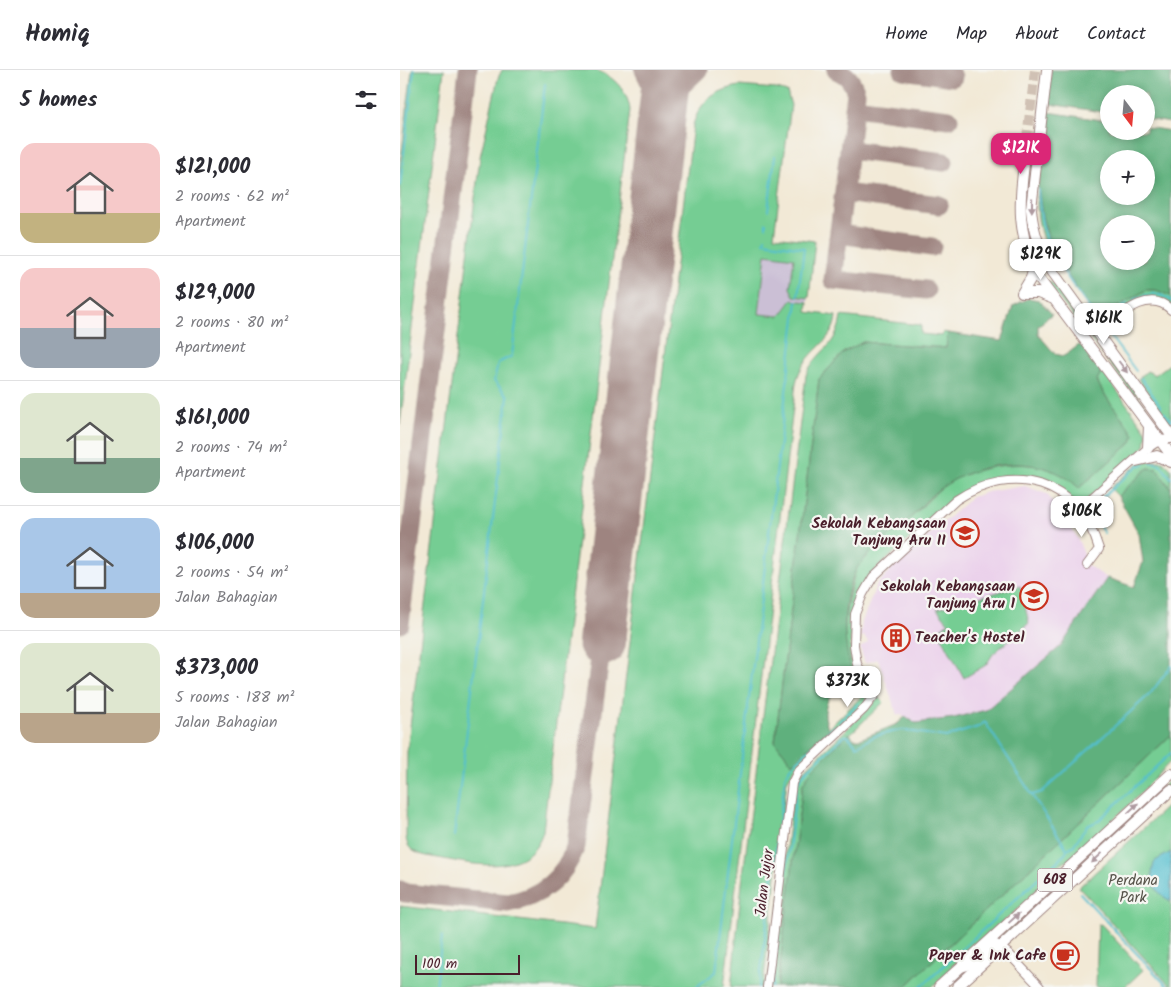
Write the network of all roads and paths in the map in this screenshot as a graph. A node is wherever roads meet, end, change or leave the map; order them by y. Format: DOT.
graph roads {
  1 [pos="1047,70"];
  2 [pos="1025,155"];
  3 [pos="1034,267"];
  4 [pos="1054,299"];
  5 [pos="1171,310"];
  6 [pos="1097,332"];
  7 [pos="1149,426"];
  8 [pos="1171,437"];
  9 [pos="1160,440"];
  10 [pos="1148,448"];
  11 [pos="1171,455"];
  12 [pos="1136,461"];
  13 [pos="1171,462"];
  14 [pos="1078,510"];
  15 [pos="1087,565"];
  16 [pos="1171,774"];
  17 [pos="1171,790"];
  18 [pos="1001,947"];
  19 [pos="960,968"];
  20 [pos="767,987"];
  21 [pos="939,987"];
  22 [pos="957,987"];
  23 [pos="1040,987"];
  1 -- 6 [label="main road, one-way"];
  2 -- 3 [label="main road"];
  3 -- 4 [label="main road"];
  3 -- 4 [label="main road"];
  4 -- 7 [label="main road"];
  5 -- 6 [label="street"];
  6 -- 8 [label="main road, one-way"];
  7 -- 9 [label="main road"];
  7 -- 10 [label="main road"];
  8 -- 9 [label="street"];
  9 -- 10 [label="street"];
  9 -- 11 [label="main road"];
  10 -- 12 [label="street"];
  12 -- 13 [label="main road"];
  12 -- 14 [label="street"];
  14 -- 15 [label="street"];
  14 -- 20 [label="street, Jalan Jujor"];
  19 -- 16 [label="main road, 608, one-way"];
  17 -- 18 [label="main road, 608, one-way"];
  18 -- 19 [label="street"];
  18 -- 22 [label="main road, 608"];
  18 -- 23 [label="street"];
  19 -- 21 [label="main road, 608"];
}
